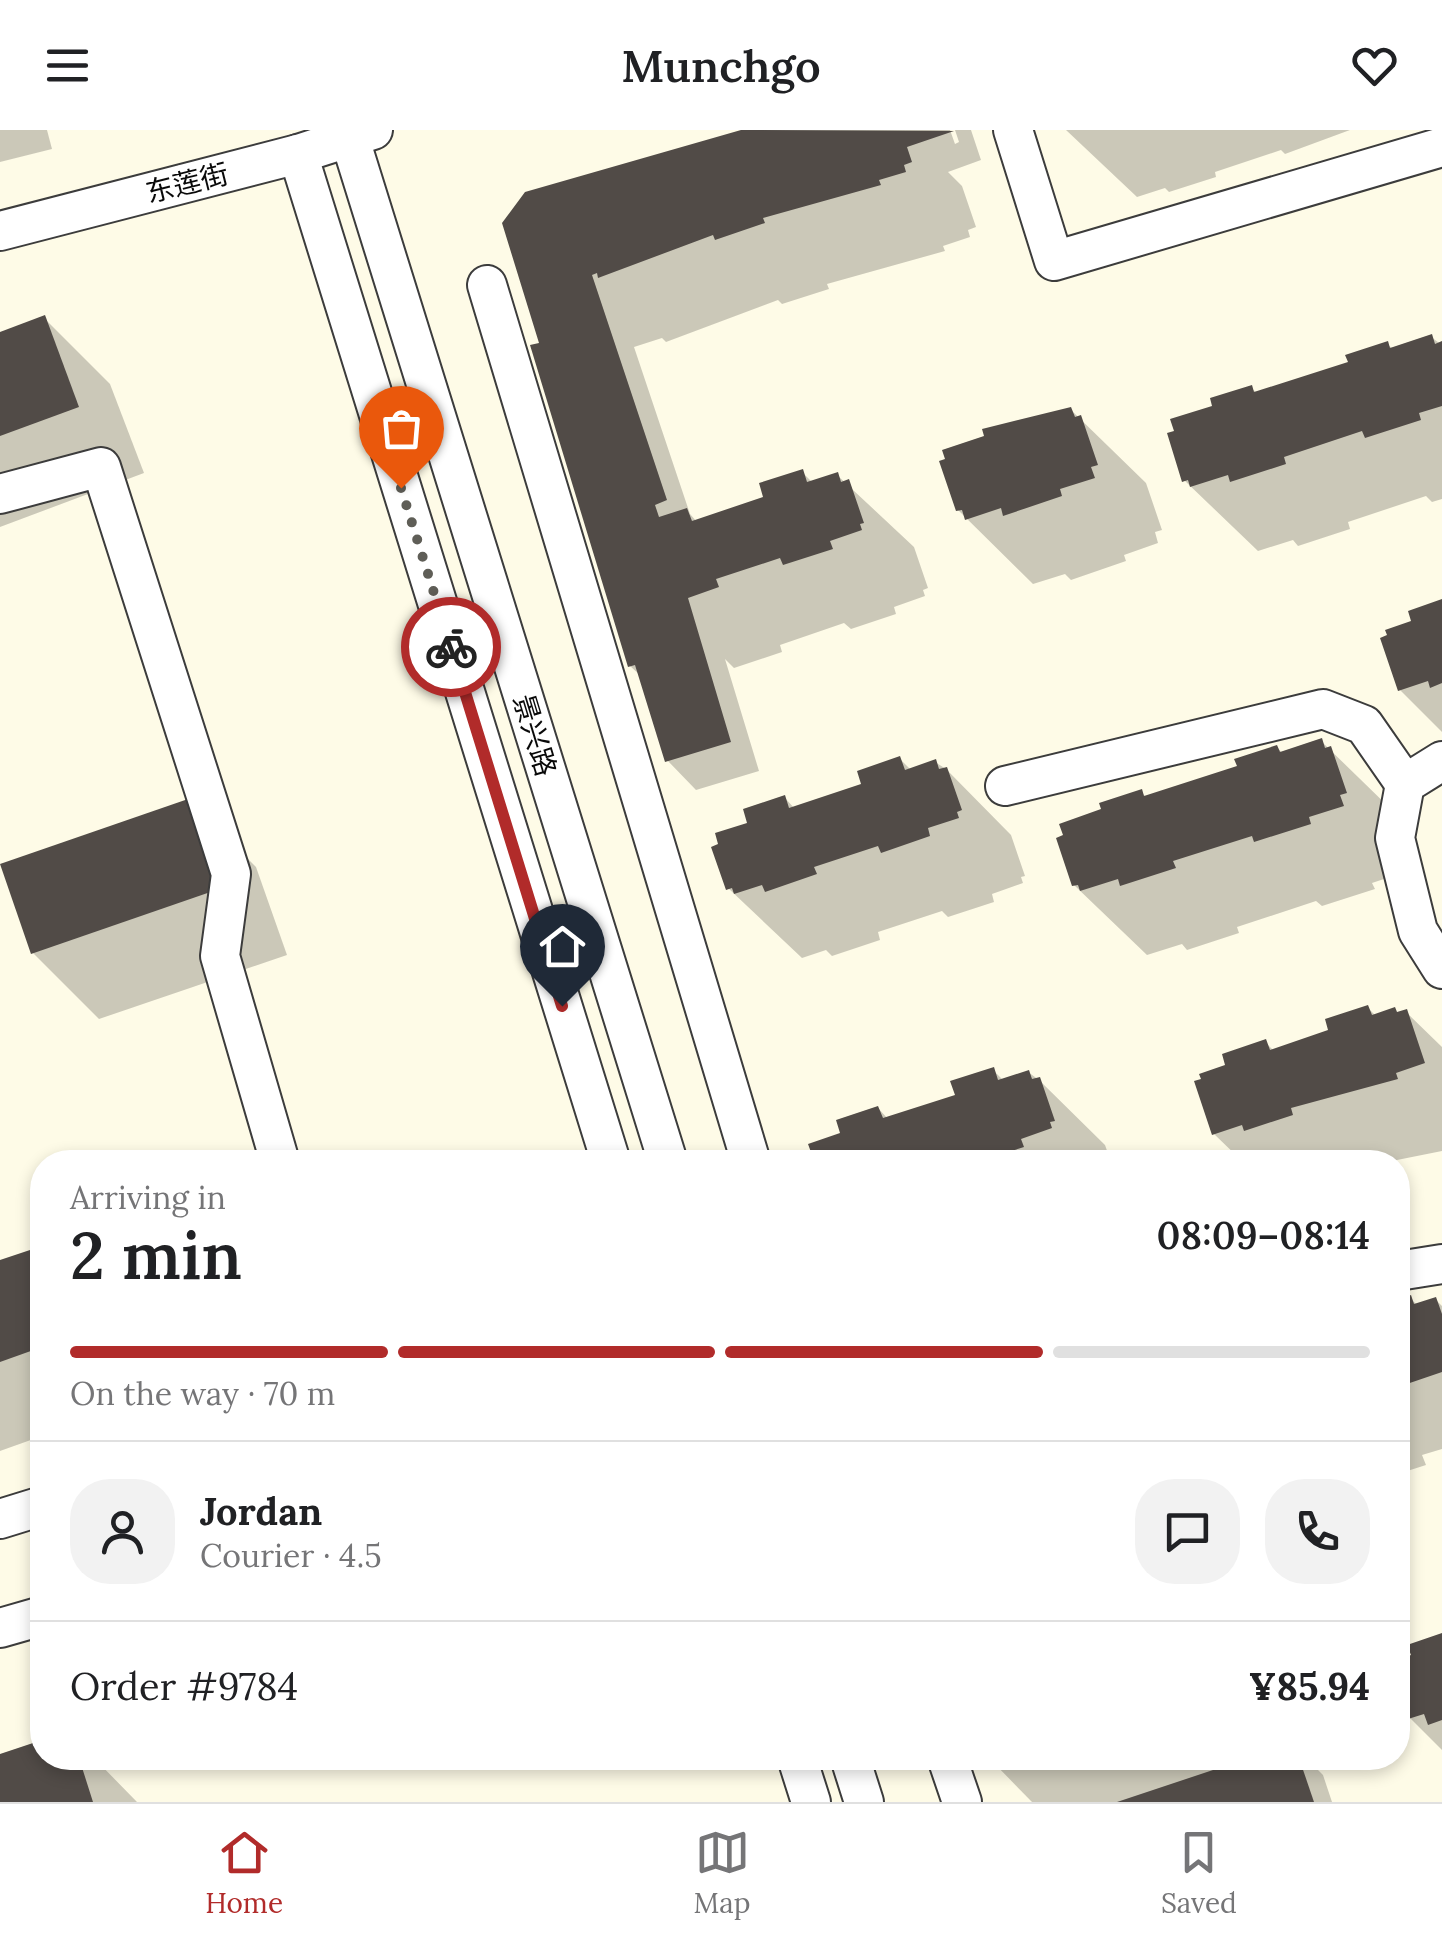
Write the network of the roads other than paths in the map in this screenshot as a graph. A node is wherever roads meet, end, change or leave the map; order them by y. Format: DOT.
graph roads {
  1 [pos="1013,130"];
  2 [pos="361,133"];
  3 [pos="1442,147"];
  4 [pos="298,154"];
  5 [pos="0,231"];
  6 [pos="487,285"];
  7 [pos="0,494"];
  8 [pos="1442,760"];
  9 [pos="1406,784"];
  10 [pos="1004,786"];
  11 [pos="1442,969"];
  12 [pos="277,1150"];
  13 [pos="607,1150"];
  14 [pos="664,1150"];
  15 [pos="747,1150"];
  16 [pos="1442,1264"];
  17 [pos="1410,1269"];
  18 [pos="30,1510"];
  19 [pos="0,1519"];
  20 [pos="30,1619"];
  21 [pos="0,1628"];
  22 [pos="801,1770"];
  23 [pos="854,1770"];
  24 [pos="951,1770"];
  25 [pos="811,1802"];
  26 [pos="864,1802"];
  27 [pos="962,1802"];
  1 -- 3 [label="street"];
  2 -- 4 [label="street, 东莲街"];
  2 -- 14 [label="street, 景兴路"];
  4 -- 5 [label="street, 东莲街"];
  4 -- 13 [label="street, 景兴路"];
  6 -- 15 [label="street"];
  7 -- 12 [label="street"];
  8 -- 9 [label="street"];
  9 -- 10 [label="street"];
  9 -- 11 [label="street"];
  16 -- 17 [label="street"];
  18 -- 19 [label="street"];
  20 -- 21 [label="street"];
  22 -- 25 [label="street"];
  23 -- 26 [label="street"];
  24 -- 27 [label="street"];
}
